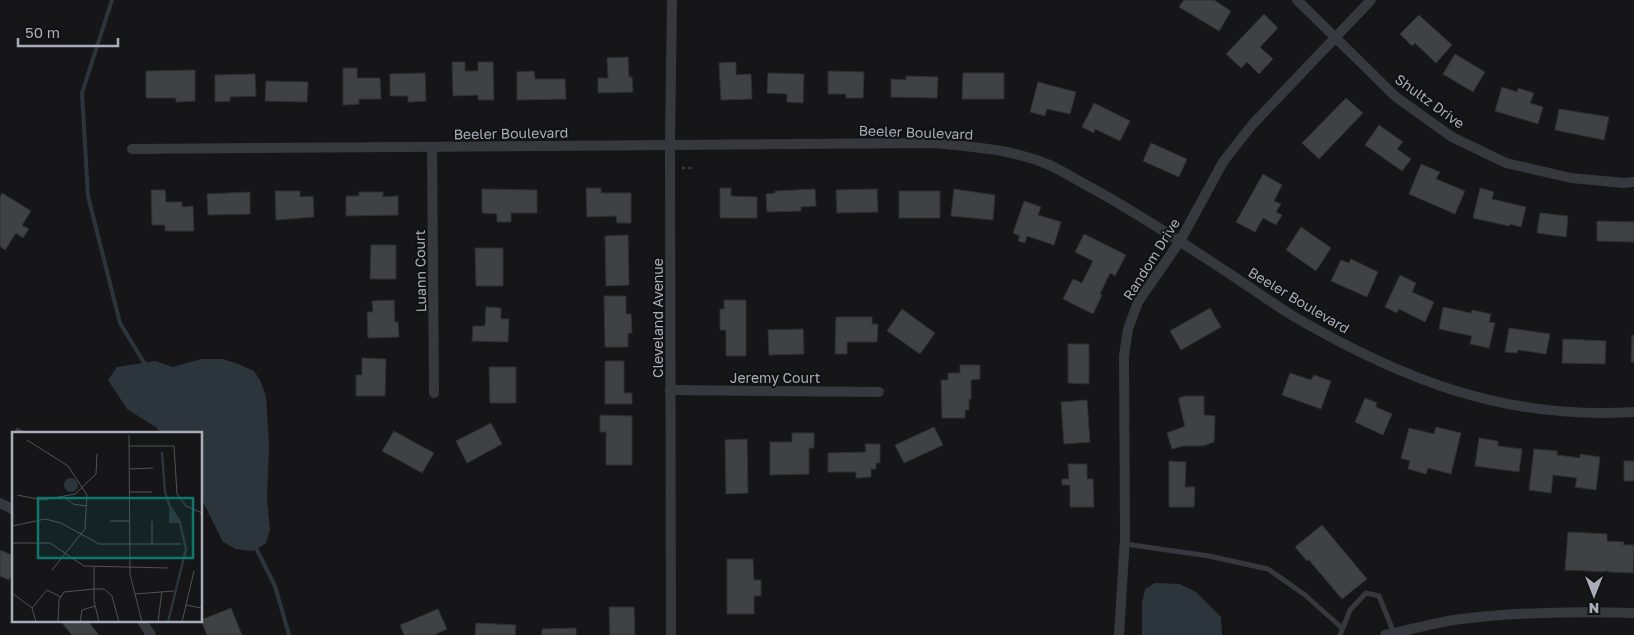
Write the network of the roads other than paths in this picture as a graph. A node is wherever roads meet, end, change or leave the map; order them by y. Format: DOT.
graph roads {
  1 [pos="672,0"];
  2 [pos="1297,0"];
  3 [pos="1371,0"];
  4 [pos="1335,36"];
  5 [pos="670,145"];
  6 [pos="432,147"];
  7 [pos="132,149"];
  8 [pos="1634,182"];
  9 [pos="1180,241"];
  10 [pos="670,390"];
  11 [pos="879,392"];
  12 [pos="434,393"];
  13 [pos="1634,412"];
  14 [pos="0,503"];
  15 [pos="12,509"];
  16 [pos="1124,544"];
  17 [pos="1634,613"];
  18 [pos="143,622"];
  19 [pos="1342,628"];
  20 [pos="1390,634"];
  21 [pos="151,635"];
  22 [pos="671,635"];
  23 [pos="1119,635"];
  24 [pos="1340,635"];
  1 -- 5 [label="street, Cleveland Avenue"];
  2 -- 4 [label="street, Shultz Drive"];
  3 -- 4 [label="street, Random Drive"];
  4 -- 8 [label="street, Shultz Drive"];
  4 -- 9 [label="street, Random Drive"];
  5 -- 6 [label="street, Beeler Boulevard"];
  5 -- 9 [label="street, Beeler Boulevard"];
  5 -- 10 [label="street, Cleveland Avenue"];
  6 -- 7 [label="street, Beeler Boulevard"];
  6 -- 12 [label="street, Luann Court"];
  9 -- 13 [label="street, Beeler Boulevard"];
  9 -- 16 [label="street, Random Drive"];
  10 -- 11 [label="street, Jeremy Court"];
  10 -- 22 [label="street, Cleveland Avenue"];
  14 -- 15 [label="street"];
  16 -- 19 [label="lane"];
  16 -- 23 [label="street, Random Drive"];
  17 -- 20 [label="street"];
  18 -- 21 [label="street"];
  19 -- 20 [label="lane"];
  19 -- 24 [label="lane"];
}
